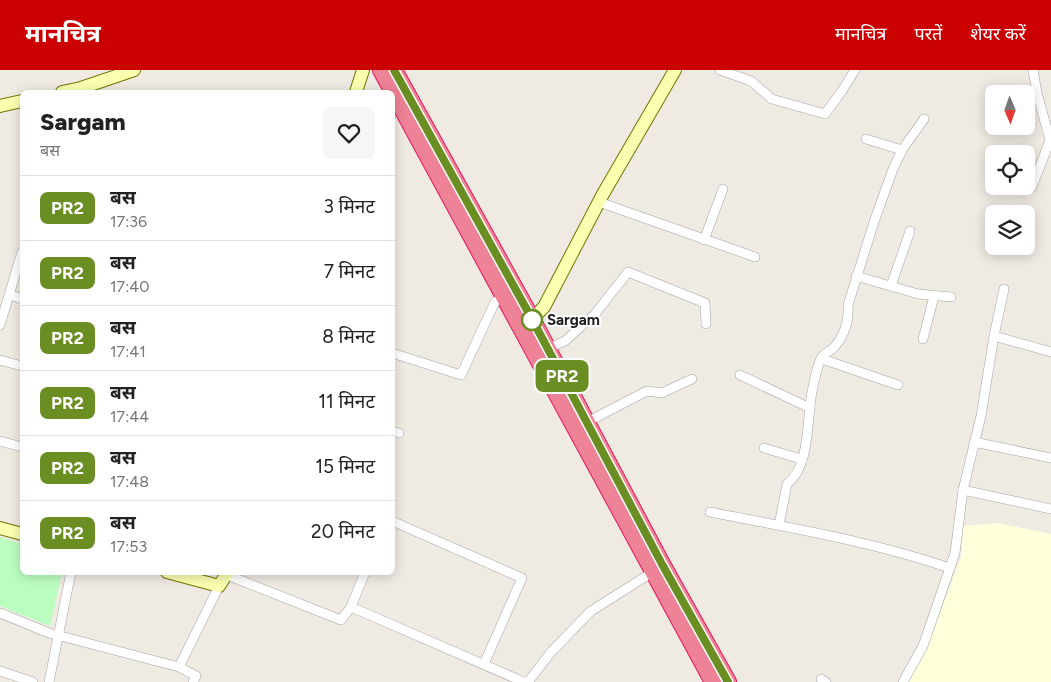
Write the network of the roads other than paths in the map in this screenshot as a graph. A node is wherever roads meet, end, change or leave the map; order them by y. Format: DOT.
graph roads {
  1 [pos="134,70"];
  2 [pos="363,70"];
  3 [pos="381,70"];
  4 [pos="394,70"];
  5 [pos="675,70"];
  6 [pos="720,70"];
  7 [pos="855,70"];
  8 [pos="1033,70"];
  9 [pos="81,90"];
  10 [pos="357,90"];
  11 [pos="393,90"];
  12 [pos="395,94"];
  13 [pos="20,101"];
  14 [pos="0,106"];
  15 [pos="924,119"];
  16 [pos="866,139"];
  17 [pos="902,150"];
  18 [pos="1035,179"];
  19 [pos="723,189"];
  20 [pos="599,202"];
  21 [pos="910,231"];
  22 [pos="704,240"];
  23 [pos="755,257"];
  24 [pos="20,259"];
  25 [pos="856,276"];
  26 [pos="891,286"];
  27 [pos="1004,289"];
  28 [pos="510,293"];
  29 [pos="10,295"];
  30 [pos="934,296"];
  31 [pos="950,297"];
  32 [pos="20,298"];
  33 [pos="532,319"];
  34 [pos="706,324"];
  35 [pos="0,326"];
  36 [pos="994,336"];
  37 [pos="923,338"];
  38 [pos="548,349"];
  39 [pos="1051,352"];
  40 [pos="395,354"];
  41 [pos="822,358"];
  42 [pos="0,360"];
  43 [pos="20,365"];
  44 [pos="740,375"];
  45 [pos="692,379"];
  46 [pos="898,386"];
  47 [pos="810,408"];
  48 [pos="587,422"];
  49 [pos="0,441"];
  50 [pos="974,442"];
  51 [pos="20,446"];
  52 [pos="764,448"];
  53 [pos="1051,458"];
  54 [pos="802,460"];
  55 [pos="963,490"];
  56 [pos="1051,509"];
  57 [pos="710,512"];
  58 [pos="395,522"];
  59 [pos="779,526"];
  60 [pos="0,528"];
  61 [pos="20,533"];
  62 [pos="950,568"];
  63 [pos="658,569"];
  64 [pos="70,575"];
  65 [pos="178,575"];
  66 [pos="226,575"];
  67 [pos="229,575"];
  68 [pos="364,575"];
  69 [pos="219,586"];
  70 [pos="351,607"];
  71 [pos="0,613"];
  72 [pos="58,635"];
  73 [pos="484,664"];
  74 [pos="179,667"];
  75 [pos="0,671"];
  76 [pos="33,682"];
  77 [pos="49,682"];
  78 [pos="193,682"];
  79 [pos="524,682"];
  80 [pos="528,682"];
  81 [pos="713,682"];
  82 [pos="728,682"];
  83 [pos="903,682"];
  1 -- 9 [label="street"];
  2 -- 10 [label="street"];
  3 -- 11 [label="highway"];
  4 -- 28 [label="highway"];
  5 -- 20 [label="street"];
  6 -- 7 [label="street"];
  8 -- 18 [label="street"];
  12 -- 28 [label="highway"];
  13 -- 14 [label="street"];
  15 -- 17 [label="street"];
  16 -- 17 [label="street"];
  17 -- 25 [label="street"];
  19 -- 22 [label="street"];
  20 -- 22 [label="street"];
  20 -- 33 [label="street"];
  21 -- 26 [label="street"];
  22 -- 23 [label="street"];
  24 -- 29 [label="street"];
  25 -- 26 [label="street"];
  25 -- 41 [label="street"];
  26 -- 30 [label="street"];
  27 -- 36 [label="street"];
  28 -- 33 [label="highway"];
  28 -- 40 [label="street"];
  28 -- 63 [label="highway"];
  29 -- 32 [label="street"];
  29 -- 35 [label="street"];
  30 -- 31 [label="street"];
  30 -- 37 [label="street"];
  33 -- 38 [label="highway"];
  34 -- 38 [label="street"];
  36 -- 39 [label="street"];
  36 -- 50 [label="street"];
  38 -- 48 [label="highway"];
  41 -- 46 [label="street"];
  41 -- 47 [label="street"];
  42 -- 43 [label="street"];
  44 -- 47 [label="street"];
  45 -- 48 [label="street"];
  47 -- 54 [label="street"];
  48 -- 63 [label="highway"];
  49 -- 51 [label="street"];
  50 -- 53 [label="street"];
  50 -- 55 [label="street"];
  52 -- 54 [label="street"];
  54 -- 59 [label="street"];
  55 -- 56 [label="street"];
  55 -- 62 [label="street"];
  57 -- 59 [label="street"];
  58 -- 73 [label="street"];
  59 -- 62 [label="street"];
  60 -- 61 [label="street"];
  62 -- 83 [label="street"];
  63 -- 80 [label="street"];
  63 -- 81 [label="highway"];
  63 -- 82 [label="highway"];
  64 -- 72 [label="street"];
  65 -- 69 [label="street"];
  66 -- 69 [label="street"];
  67 -- 70 [label="street"];
  68 -- 70 [label="street"];
  69 -- 74 [label="street"];
  70 -- 73 [label="street"];
  71 -- 72 [label="street"];
  72 -- 74 [label="street"];
  72 -- 77 [label="street"];
  73 -- 79 [label="street"];
  74 -- 78 [label="street"];
  75 -- 76 [label="street"];
}
